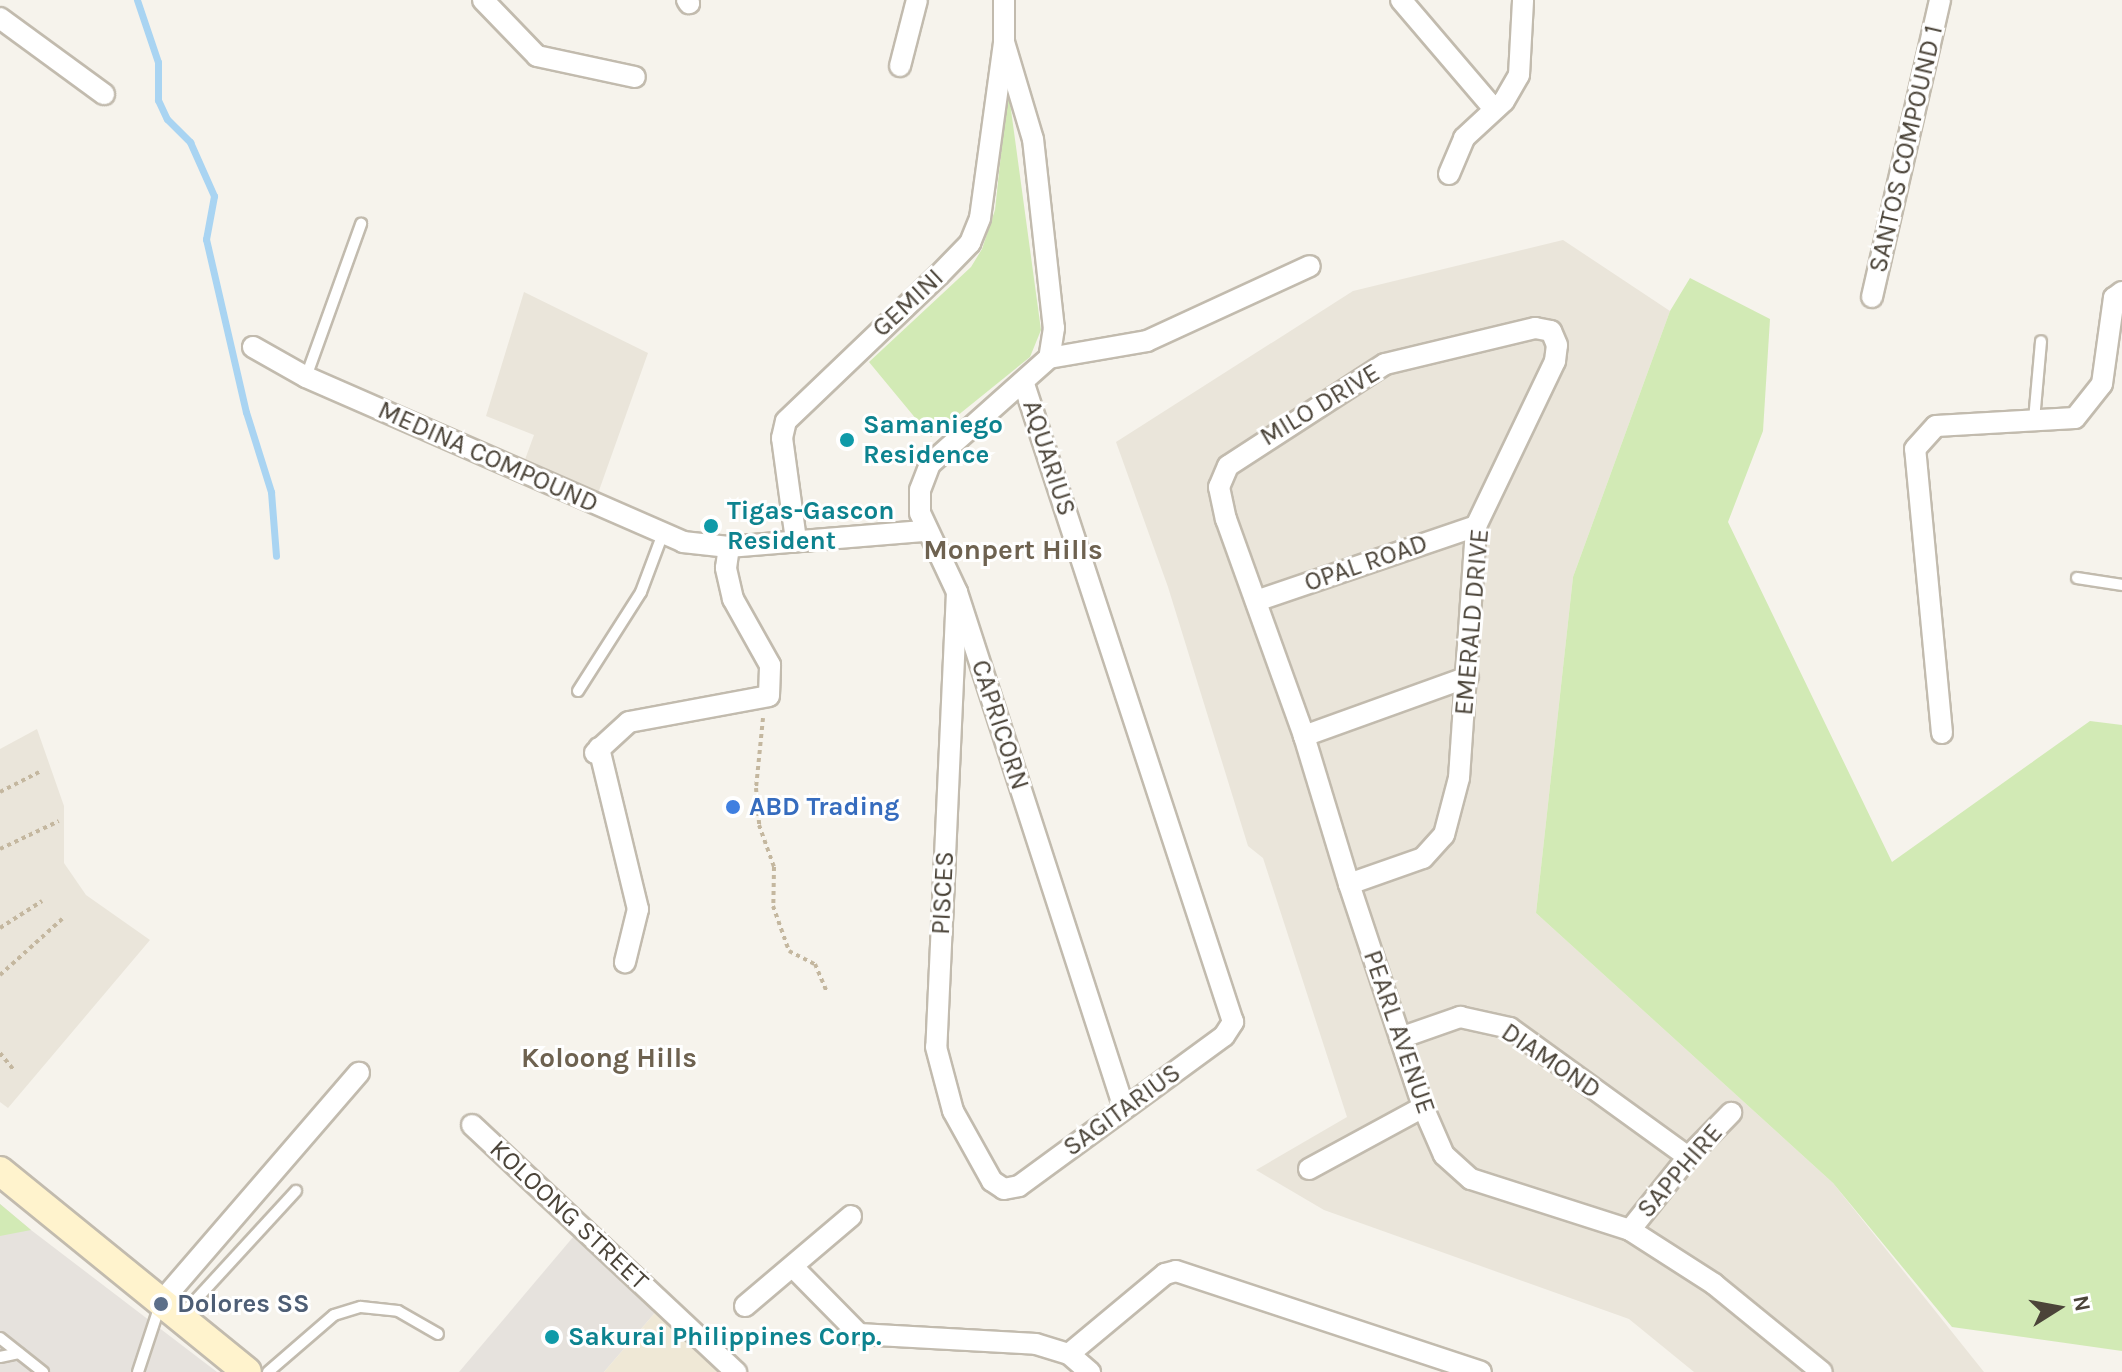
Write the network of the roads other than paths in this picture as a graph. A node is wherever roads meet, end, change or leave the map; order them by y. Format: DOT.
graph roads {
  1 [pos="483,0"];
  2 [pos="917,0"];
  3 [pos="1004,0"];
  4 [pos="1401,0"];
  5 [pos="1523,0"];
  6 [pos="1940,0"];
  7 [pos="0,18"];
  8 [pos="1004,42"];
  9 [pos="900,66"];
  10 [pos="635,77"];
  11 [pos="104,94"];
  12 [pos="1494,109"];
  13 [pos="1449,174"];
  14 [pos="361,224"];
  15 [pos="1310,266"];
  16 [pos="2122,292"];
  17 [pos="1872,297"];
  18 [pos="1535,328"];
  19 [pos="2041,341"];
  20 [pos="253,347"];
  21 [pos="1049,358"];
  22 [pos="306,377"];
  23 [pos="1024,384"];
  24 [pos="2034,420"];
  25 [pos="1219,487"];
  26 [pos="1476,526"];
  27 [pos="925,531"];
  28 [pos="662,536"];
  29 [pos="796,540"];
  30 [pos="729,547"];
  31 [pos="2077,578"];
  32 [pos="2122,585"];
  33 [pos="957,592"];
  34 [pos="1256,601"];
  35 [pos="1468,677"];
  36 [pos="578,691"];
  37 [pos="1942,733"];
  38 [pos="1304,736"];
  39 [pos="1349,884"];
  40 [pos="625,962"];
  41 [pos="1232,1008"];
  42 [pos="1400,1038"];
  43 [pos="359,1073"];
  44 [pos="1423,1107"];
  45 [pos="1124,1108"];
  46 [pos="1731,1113"];
  47 [pos="472,1125"];
  48 [pos="1688,1157"];
  49 [pos="1309,1169"];
  50 [pos="0,1171"];
  51 [pos="992,1181"];
  52 [pos="296,1191"];
  53 [pos="851,1216"];
  54 [pos="1630,1230"];
  55 [pos="793,1267"];
  56 [pos="745,1306"];
  57 [pos="170,1310"];
  58 [pos="438,1334"];
  59 [pos="0,1338"];
  60 [pos="19,1353"];
  61 [pos="1069,1354"];
  62 [pos="0,1357"];
  63 [pos="43,1372"];
  64 [pos="138,1372"];
  65 [pos="247,1372"];
  66 [pos="268,1372"];
  67 [pos="736,1372"];
  68 [pos="1090,1372"];
  69 [pos="1481,1372"];
  70 [pos="1822,1372"];
  1 -- 10 [label="street"];
  2 -- 9 [label="street"];
  3 -- 8 [label="street"];
  4 -- 12 [label="street"];
  5 -- 12 [label="street"];
  6 -- 17 [label="street, SANTOS COMPOUND 1"];
  7 -- 11 [label="street"];
  8 -- 21 [label="street, AQUARIUS"];
  8 -- 29 [label="street, GEMINI"];
  12 -- 13 [label="street"];
  14 -- 22 [label="lane"];
  15 -- 21 [label="street"];
  16 -- 24 [label="street"];
  18 -- 25 [label="street, MILO DRIVE"];
  18 -- 26 [label="street, EMERALD DRIVE"];
  19 -- 24 [label="lane"];
  20 -- 22 [label="street, MEDINA COMPOUND"];
  21 -- 23 [label="street, AQUARIUS"];
  22 -- 28 [label="street, MEDINA COMPOUND"];
  23 -- 27 [label="street, CAPRICORN"];
  23 -- 41 [label="street, AQUARIUS"];
  24 -- 37 [label="street"];
  25 -- 34 [label="street, PEARL AVENUE"];
  26 -- 34 [label="street, OPAL ROAD"];
  26 -- 35 [label="street, EMERALD DRIVE"];
  27 -- 29 [label="street"];
  27 -- 33 [label="street, CAPRICORN"];
  28 -- 30 [label="street, MEDINA COMPOUND"];
  28 -- 36 [label="lane"];
  29 -- 30 [label="street"];
  30 -- 40 [label="street"];
  31 -- 32 [label="lane"];
  33 -- 45 [label="street, CAPRICORN"];
  33 -- 51 [label="street, PISCES"];
  34 -- 38 [label="street, PEARL AVENUE"];
  35 -- 38 [label="street"];
  35 -- 39 [label="street, EMERALD DRIVE"];
  38 -- 39 [label="street, PEARL AVENUE"];
  39 -- 42 [label="street, PEARL AVENUE"];
  41 -- 45 [label="street, SAGITARIUS"];
  42 -- 44 [label="street, PEARL AVENUE"];
  42 -- 48 [label="street, DIAMOND"];
  43 -- 57 [label="street"];
  44 -- 49 [label="street"];
  44 -- 54 [label="street, PEARL AVENUE"];
  45 -- 51 [label="street, SAGITARIUS"];
  46 -- 48 [label="street, SAPPHIRE"];
  47 -- 67 [label="street, KOLOONG STREET"];
  48 -- 54 [label="street, SAPPHIRE"];
  50 -- 57 [label="main road"];
  52 -- 57 [label="lane"];
  53 -- 55 [label="street"];
  54 -- 70 [label="street, PEARL AVENUE"];
  55 -- 56 [label="street"];
  55 -- 61 [label="street"];
  57 -- 64 [label="lane"];
  57 -- 65 [label="main road"];
  58 -- 66 [label="lane"];
  59 -- 60 [label="lane"];
  60 -- 62 [label="lane"];
  60 -- 63 [label="lane"];
  61 -- 68 [label="street"];
  61 -- 69 [label="street"];
}
